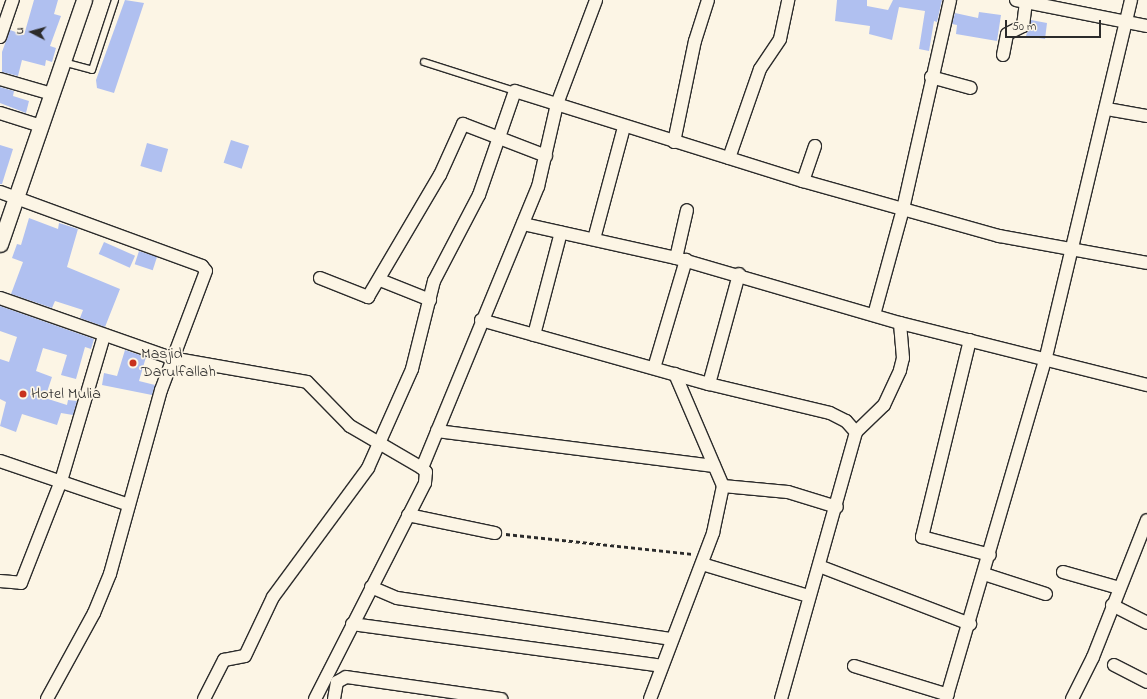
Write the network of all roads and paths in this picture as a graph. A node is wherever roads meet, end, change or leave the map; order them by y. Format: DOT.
graph roads {
  1 [pos="13,0"];
  2 [pos="84,0"];
  3 [pos="115,0"];
  4 [pos="596,0"];
  5 [pos="708,0"];
  6 [pos="788,0"];
  7 [pos="950,0"];
  8 [pos="1131,0"];
  9 [pos="1021,1"];
  10 [pos="2,22"];
  11 [pos="1127,22"];
  12 [pos="1147,26"];
  13 [pos="0,37"];
  14 [pos="1003,54"];
  15 [pos="63,62"];
  16 [pos="424,62"];
  17 [pos="931,77"];
  18 [pos="0,78"];
  19 [pos="971,88"];
  20 [pos="515,91"];
  21 [pos="52,94"];
  22 [pos="557,104"];
  23 [pos="1107,109"];
  24 [pos="0,113"];
  25 [pos="1147,116"];
  26 [pos="41,126"];
  27 [pos="624,127"];
  28 [pos="499,139"];
  29 [pos="674,142"];
  30 [pos="815,146"];
  31 [pos="546,156"];
  32 [pos="729,158"];
  33 [pos="803,181"];
  34 [pos="0,192"];
  35 [pos="15,197"];
  36 [pos="903,209"];
  37 [pos="687,210"];
  38 [pos="523,224"];
  39 [pos="561,232"];
  40 [pos="594,239"];
  41 [pos="0,244"];
  42 [pos="1073,251"];
  43 [pos="681,259"];
  44 [pos="1147,264"];
  45 [pos="739,274"];
  46 [pos="320,278"];
  47 [pos="380,280"];
  48 [pos="0,298"];
  49 [pos="430,300"];
  50 [pos="874,314"];
  51 [pos="481,320"];
  52 [pos="900,323"];
  53 [pos="534,335"];
  54 [pos="104,336"];
  55 [pos="970,340"];
  56 [pos="172,358"];
  57 [pos="1045,361"];
  58 [pos="654,368"];
  59 [pos="675,374"];
  60 [pos="708,384"];
  61 [pos="1147,385"];
  62 [pos="437,431"];
  63 [pos="856,432"];
  64 [pos="380,443"];
  65 [pos="0,461"];
  66 [pos="714,466"];
  67 [pos="422,468"];
  68 [pos="61,481"];
  69 [pos="723,486"];
  70 [pos="129,505"];
  71 [pos="837,507"];
  72 [pos="408,515"];
  73 [pos="1147,520"];
  74 [pos="495,533"];
  75 [pos="1144,536"];
  76 [pos="990,555"];
  77 [pos="703,560"];
  78 [pos="819,566"];
  79 [pos="1063,572"];
  80 [pos="984,574"];
  81 [pos="0,581"];
  82 [pos="371,587"];
  83 [pos="1119,588"];
  84 [pos="1046,594"];
  85 [pos="809,596"];
  86 [pos="1112,605"];
  87 [pos="1147,623"];
  88 [pos="352,624"];
  89 [pos="970,624"];
  90 [pos="672,639"];
  91 [pos="1114,665"];
  92 [pos="661,666"];
  93 [pos="854,666"];
  94 [pos="1147,682"];
  95 [pos="319,697"];
  96 [pos="947,697"];
  97 [pos="48,699"];
  98 [pos="204,699"];
  99 [pos="334,699"];
  100 [pos="501,699"];
  101 [pos="650,699"];
  102 [pos="781,699"];
  103 [pos="1072,699"];
  1 -- 10 [label="street"];
  2 -- 15 [label="street"];
  3 -- 15 [label="lane"];
  4 -- 22 [label="street"];
  5 -- 29 [label="street"];
  6 -- 32 [label="street"];
  7 -- 17 [label="street"];
  8 -- 11 [label="street"];
  9 -- 11 [label="street"];
  9 -- 14 [label="street"];
  10 -- 13 [label="street"];
  11 -- 12 [label="street"];
  11 -- 23 [label="street"];
  15 -- 21 [label="street"];
  16 -- 20 [label="lane"];
  17 -- 19 [label="street"];
  17 -- 36 [label="street"];
  18 -- 21 [label="street"];
  20 -- 22 [label="street"];
  20 -- 28 [label="street"];
  21 -- 26 [label="street"];
  22 -- 27 [label="street"];
  22 -- 31 [label="street"];
  23 -- 25 [label="street"];
  23 -- 42 [label="street"];
  24 -- 26 [label="street"];
  26 -- 35 [label="street"];
  27 -- 29 [label="street"];
  27 -- 40 [label="street"];
  28 -- 31 [label="street"];
  28 -- 47 [label="street"];
  28 -- 49 [label="street"];
  29 -- 32 [label="street"];
  30 -- 33 [label="street"];
  31 -- 38 [label="street"];
  32 -- 33 [label="street"];
  33 -- 36 [label="street"];
  34 -- 35 [label="street"];
  35 -- 41 [label="street"];
  35 -- 56 [label="street"];
  36 -- 42 [label="street"];
  36 -- 50 [label="street"];
  37 -- 43 [label="street"];
  38 -- 39 [label="street"];
  38 -- 51 [label="street"];
  39 -- 40 [label="street"];
  39 -- 53 [label="street"];
  40 -- 43 [label="street"];
  42 -- 44 [label="street"];
  42 -- 57 [label="street"];
  43 -- 45 [label="street"];
  43 -- 58 [label="street"];
  45 -- 50 [label="street"];
  45 -- 60 [label="street"];
  46 -- 47 [label="street"];
  47 -- 49 [label="street"];
  48 -- 54 [label="street"];
  49 -- 64 [label="street"];
  50 -- 52 [label="street"];
  51 -- 53 [label="street"];
  51 -- 62 [label="street"];
  52 -- 55 [label="street"];
  52 -- 63 [label="street"];
  53 -- 58 [label="street"];
  54 -- 56 [label="street"];
  54 -- 68 [label="street"];
  55 -- 57 [label="street"];
  55 -- 76 [label="street"];
  56 -- 64 [label="street"];
  56 -- 70 [label="street"];
  57 -- 61 [label="street"];
  57 -- 76 [label="street"];
  58 -- 59 [label="street"];
  59 -- 60 [label="street"];
  59 -- 66 [label="street"];
  60 -- 63 [label="street"];
  62 -- 66 [label="street"];
  62 -- 67 [label="street"];
  63 -- 71 [label="street"];
  64 -- 67 [label="street"];
  64 -- 98 [label="street"];
  65 -- 68 [label="street"];
  66 -- 69 [label="street"];
  67 -- 72 [label="street"];
  68 -- 70 [label="street"];
  68 -- 81 [label="street"];
  69 -- 71 [label="street"];
  69 -- 77 [label="street"];
  70 -- 97 [label="street"];
  71 -- 78 [label="street"];
  72 -- 74 [label="street"];
  72 -- 82 [label="street"];
  73 -- 75 [label="street"];
  74 -- 77 [label="path"];
  75 -- 83 [label="street"];
  76 -- 80 [label="street"];
  77 -- 85 [label="street"];
  77 -- 90 [label="street"];
  78 -- 85 [label="street"];
  78 -- 89 [label="street"];
  79 -- 83 [label="street"];
  80 -- 84 [label="street"];
  80 -- 89 [label="street"];
  82 -- 88 [label="street"];
  82 -- 90 [label="street"];
  83 -- 86 [label="street"];
  85 -- 102 [label="street"];
  86 -- 87 [label="street"];
  86 -- 103 [label="street"];
  88 -- 92 [label="street"];
  88 -- 95 [label="street"];
  89 -- 96 [label="street"];
  90 -- 92 [label="street"];
  91 -- 94 [label="street"];
  92 -- 101 [label="street"];
  93 -- 96 [label="street"];
  99 -- 100 [label="street"];
}
